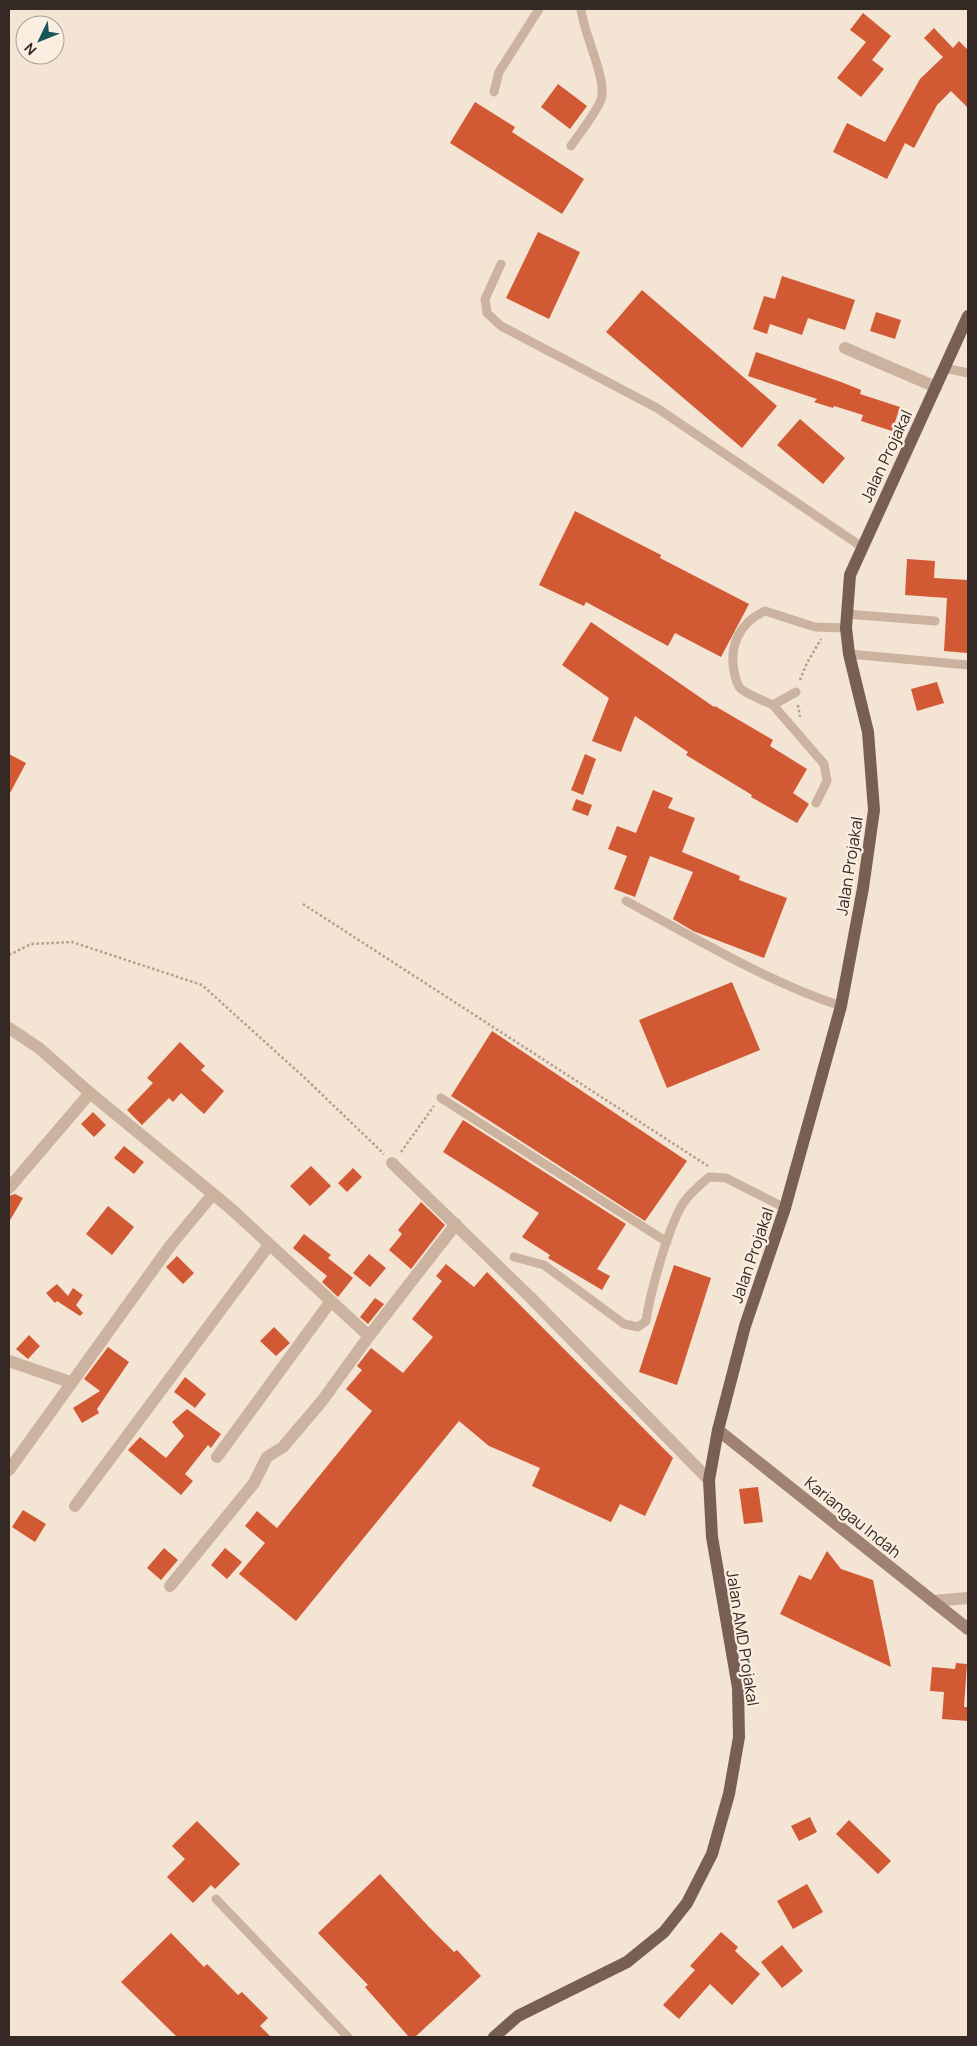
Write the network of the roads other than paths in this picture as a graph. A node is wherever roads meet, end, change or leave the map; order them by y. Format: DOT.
graph roads {
  1 [pos="539,9"];
  2 [pos="581,9"];
  3 [pos="494,92"];
  4 [pos="571,146"];
  5 [pos="501,264"];
  6 [pos="968,316"];
  7 [pos="845,348"];
  8 [pos="944,368"];
  9 [pos="968,374"];
  10 [pos="936,387"];
  11 [pos="862,547"];
  12 [pos="846,614"];
  13 [pos="935,621"];
  14 [pos="846,628"];
  15 [pos="849,654"];
  16 [pos="968,666"];
  17 [pos="796,692"];
  18 [pos="773,705"];
  19 [pos="816,803"];
  20 [pos="626,901"];
  21 [pos="841,1006"];
  22 [pos="9,1028"];
  23 [pos="90,1093"];
  24 [pos="441,1098"];
  25 [pos="392,1163"];
  26 [pos="9,1188"];
  27 [pos="213,1194"];
  28 [pos="786,1208"];
  29 [pos="456,1224"];
  30 [pos="667,1242"];
  31 [pos="270,1245"];
  32 [pos="514,1257"];
  33 [pos="330,1301"];
  34 [pos="369,1336"];
  35 [pos="9,1361"];
  36 [pos="70,1382"];
  37 [pos="718,1430"];
  38 [pos="217,1458"];
  39 [pos="9,1470"];
  40 [pos="709,1480"];
  41 [pos="76,1506"];
  42 [pos="170,1586"];
  43 [pos="968,1598"];
  44 [pos="932,1601"];
  45 [pos="968,1629"];
  46 [pos="216,1899"];
  47 [pos="348,2037"];
  48 [pos="494,2037"];
  1 -- 3 [label="lane"];
  2 -- 4 [label="lane"];
  5 -- 11 [label="lane"];
  6 -- 8 [label="main road, Jalan Projakal"];
  7 -- 10 [label="street"];
  8 -- 9 [label="lane"];
  8 -- 10 [label="main road, Jalan Projakal"];
  10 -- 11 [label="main road, Jalan Projakal"];
  11 -- 12 [label="main road, Jalan Projakal"];
  12 -- 13 [label="lane"];
  12 -- 14 [label="main road, Jalan Projakal"];
  14 -- 15 [label="main road, Jalan Projakal"];
  14 -- 18 [label="lane"];
  15 -- 16 [label="lane"];
  15 -- 21 [label="main road, Jalan Projakal"];
  17 -- 18 [label="lane"];
  18 -- 19 [label="lane"];
  20 -- 21 [label="lane"];
  21 -- 28 [label="main road, Jalan Projakal"];
  22 -- 23 [label="street"];
  23 -- 26 [label="street"];
  23 -- 27 [label="street"];
  24 -- 30 [label="lane"];
  25 -- 29 [label="street"];
  27 -- 31 [label="street"];
  27 -- 36 [label="street"];
  28 -- 30 [label="lane"];
  28 -- 37 [label="main road, Jalan Projakal"];
  29 -- 34 [label="street"];
  29 -- 40 [label="street"];
  30 -- 32 [label="lane"];
  31 -- 33 [label="street"];
  31 -- 41 [label="street"];
  33 -- 34 [label="street"];
  33 -- 38 [label="street"];
  34 -- 42 [label="street"];
  35 -- 36 [label="street"];
  36 -- 39 [label="street"];
  37 -- 40 [label="main road, Jalan AMD Projakal"];
  37 -- 44 [label="street, Kariangau Indah"];
  40 -- 48 [label="main road, Jalan AMD Projakal"];
  43 -- 44 [label="street"];
  44 -- 45 [label="street, Kariangau Indah"];
  46 -- 47 [label="lane"];
}
